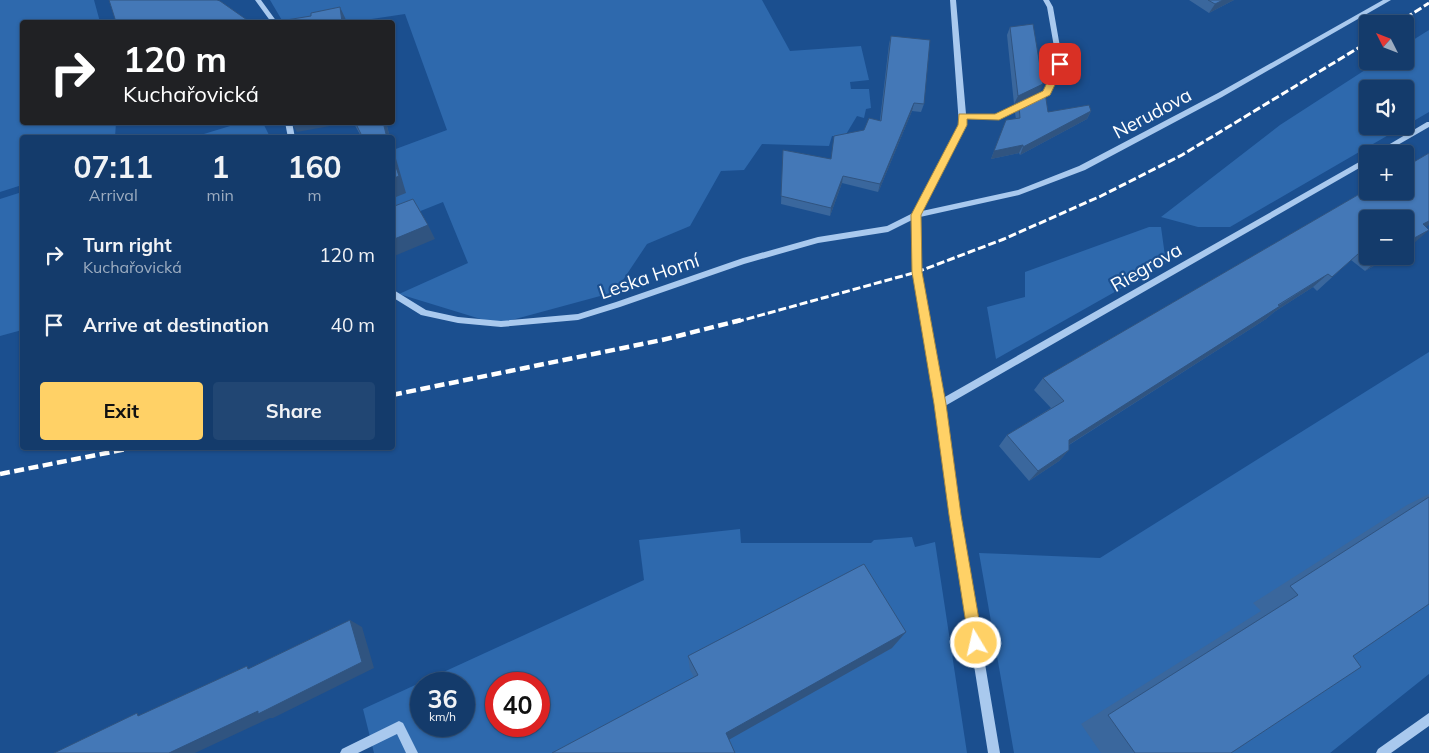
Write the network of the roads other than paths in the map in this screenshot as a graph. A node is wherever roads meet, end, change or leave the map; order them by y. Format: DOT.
graph roads {
  1 [pos="258,0"];
  2 [pos="953,0"];
  3 [pos="1046,0"];
  4 [pos="1388,0"];
  5 [pos="273,20"];
  6 [pos="962,116"];
  7 [pos="1429,124"];
  8 [pos="1392,145"];
  9 [pos="1359,164"];
  10 [pos="916,215"];
  11 [pos="395,294"];
  12 [pos="940,404"];
  13 [pos="1429,718"];
  14 [pos="346,753"];
  15 [pos="412,753"];
  16 [pos="994,753"];
  17 [pos="1382,753"];
  1 -- 5 [label="street"];
  2 -- 6 [label="street"];
  3 -- 6 [label="street"];
  4 -- 10 [label="street, Nerudova"];
  6 -- 10 [label="street"];
  7 -- 8 [label="street"];
  9 -- 12 [label="street, Riegrova"];
  10 -- 11 [label="street, Leska Horní"];
  10 -- 12 [label="street"];
  12 -- 16 [label="street"];
  13 -- 17 [label="street"];
  14 -- 15 [label="street"];
}
